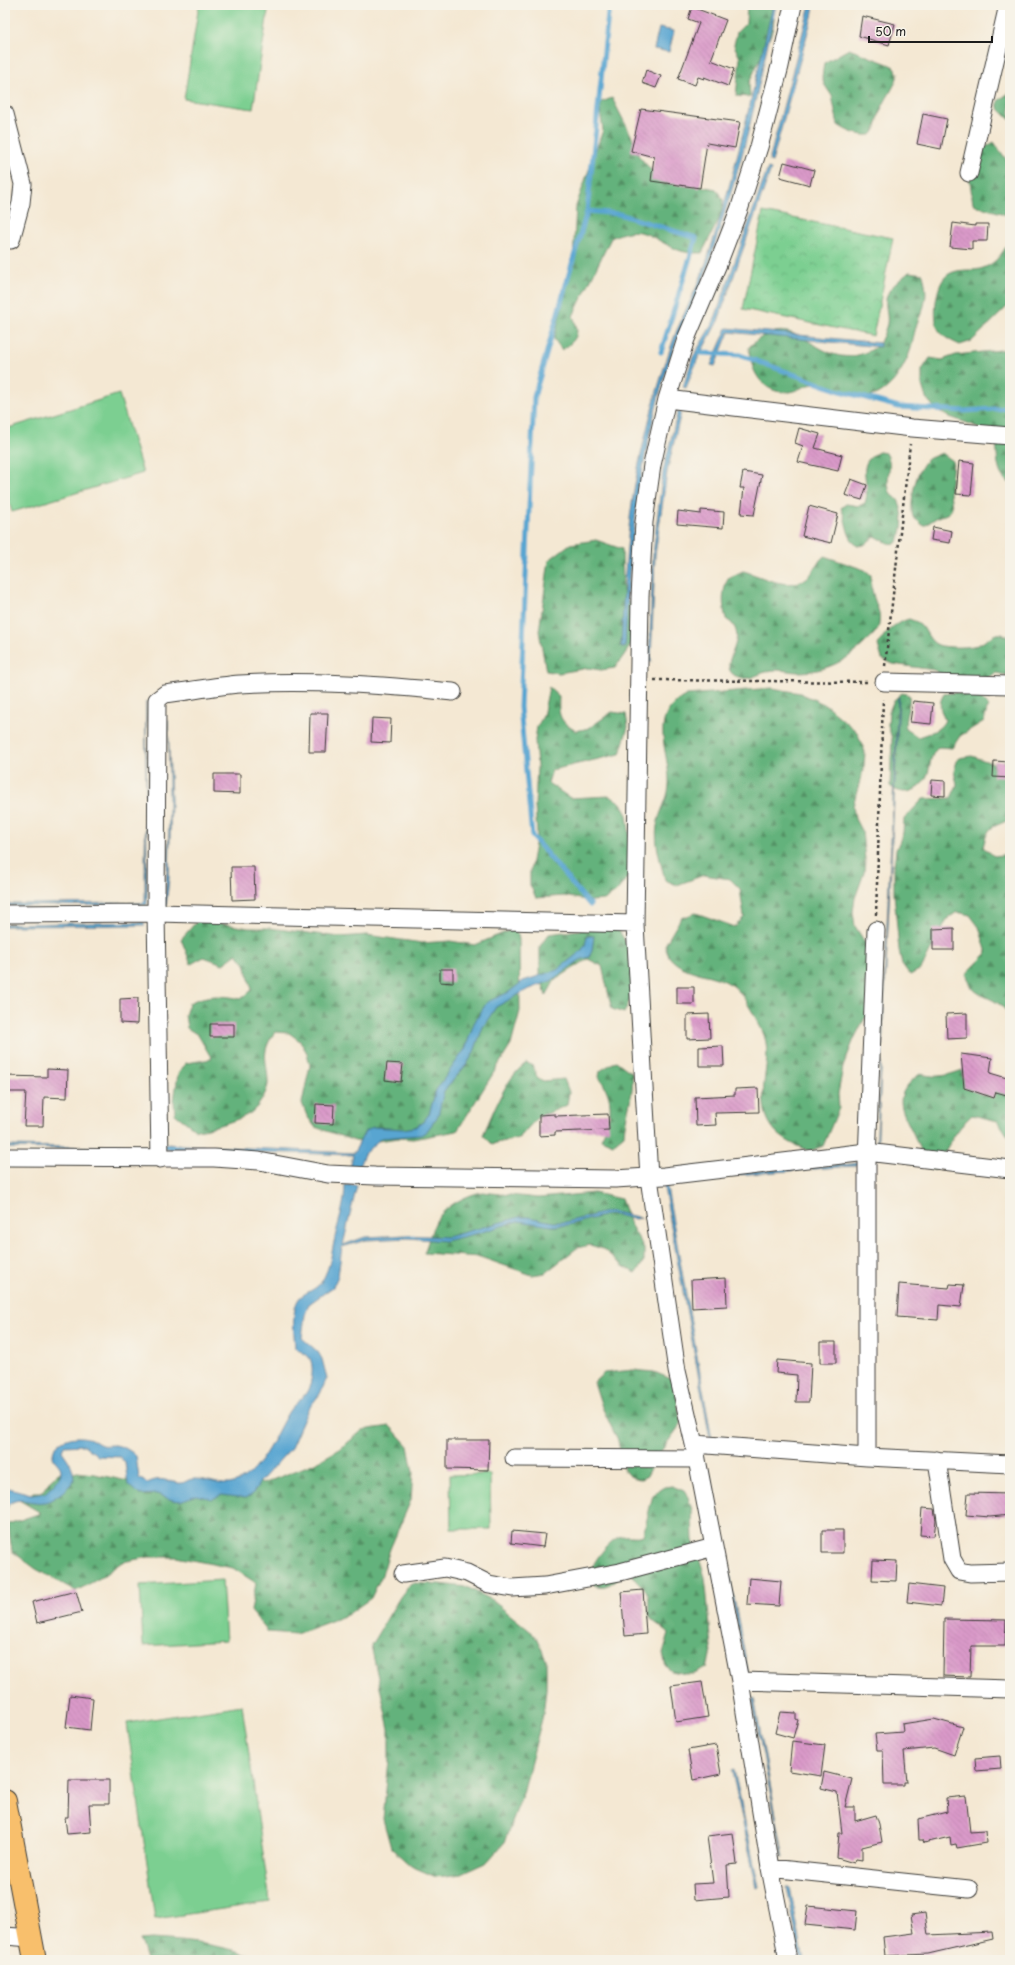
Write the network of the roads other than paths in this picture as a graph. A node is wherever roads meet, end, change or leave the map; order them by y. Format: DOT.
graph roads {
  1 [pos="793,5"];
  2 [pos="1008,5"];
  3 [pos="5,114"];
  4 [pos="969,173"];
  5 [pos="11,240"];
  6 [pos="667,399"];
  7 [pos="1010,436"];
  8 [pos="884,682"];
  9 [pos="1010,685"];
  10 [pos="453,692"];
  11 [pos="156,913"];
  12 [pos="5,914"];
  13 [pos="635,924"];
  14 [pos="876,930"];
  15 [pos="868,1152"];
  16 [pos="5,1157"];
  17 [pos="160,1159"];
  18 [pos="1010,1169"];
  19 [pos="649,1178"];
  20 [pos="696,1451"];
  21 [pos="867,1457"];
  22 [pos="514,1458"];
  23 [pos="937,1460"];
  24 [pos="1010,1464"];
  25 [pos="714,1547"];
  26 [pos="1010,1572"];
  27 [pos="403,1574"];
  28 [pos="740,1681"];
  29 [pos="1010,1689"];
  30 [pos="5,1801"];
  31 [pos="770,1868"];
  32 [pos="969,1889"];
  33 [pos="5,1936"];
  34 [pos="31,1938"];
  35 [pos="35,1960"];
  36 [pos="788,1960"];
  1 -- 6 [label="street"];
  2 -- 4 [label="street"];
  3 -- 5 [label="street"];
  6 -- 7 [label="street"];
  6 -- 13 [label="street"];
  8 -- 9 [label="street"];
  10 -- 11 [label="street"];
  11 -- 12 [label="street"];
  11 -- 13 [label="street"];
  11 -- 17 [label="street"];
  13 -- 19 [label="street"];
  14 -- 15 [label="street"];
  15 -- 18 [label="street"];
  15 -- 19 [label="street"];
  15 -- 21 [label="street"];
  16 -- 17 [label="street"];
  17 -- 19 [label="street"];
  19 -- 20 [label="street"];
  20 -- 21 [label="street"];
  20 -- 22 [label="street"];
  20 -- 25 [label="street"];
  21 -- 23 [label="street"];
  23 -- 24 [label="street"];
  23 -- 26 [label="street"];
  25 -- 27 [label="street"];
  25 -- 28 [label="street"];
  28 -- 29 [label="street"];
  28 -- 31 [label="street"];
  30 -- 34 [label="main road"];
  31 -- 32 [label="street"];
  31 -- 36 [label="street"];
  33 -- 34 [label="street"];
  34 -- 35 [label="main road"];
}
